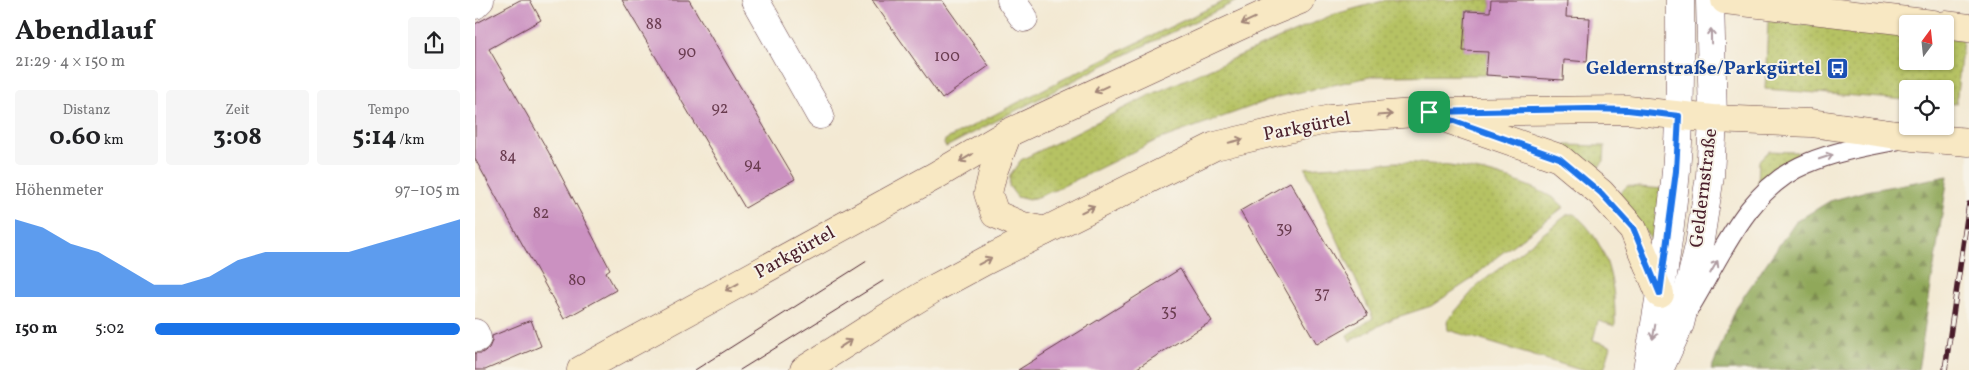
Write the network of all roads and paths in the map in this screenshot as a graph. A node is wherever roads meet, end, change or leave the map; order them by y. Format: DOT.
graph roads {
  1 [pos="480,0"];
  2 [pos="755,0"];
  3 [pos="1680,0"];
  4 [pos="1711,0"];
  5 [pos="1725,0"];
  6 [pos="1852,0"];
  7 [pos="1296,1"];
  8 [pos="475,5"];
  9 [pos="1875,17"];
  10 [pos="1899,20"];
  11 [pos="1954,26"];
  12 [pos="1969,28"];
  13 [pos="1429,112"];
  14 [pos="820,115"];
  15 [pos="1679,116"];
  16 [pos="1713,119"];
  17 [pos="1008,133"];
  18 [pos="1912,137"];
  19 [pos="1969,142"];
  20 [pos="1045,231"];
  21 [pos="1660,294"];
  22 [pos="1680,324"];
  23 [pos="581,370"];
  24 [pos="804,370"];
  25 [pos="1647,370"];
  26 [pos="1659,370"];
  1 -- 8 [label="street"];
  2 -- 14 [label="street"];
  3 -- 15 [label="street, Geldernstraße"];
  16 -- 4 [label="street, Geldernstraße, one-way"];
  5 -- 9 [label="main road"];
  6 -- 9 [label="main road"];
  7 -- 17 [label="main road, Parkgürtel, one-way"];
  9 -- 10 [label="main road"];
  11 -- 12 [label="main road"];
  13 -- 15 [label="main road, Parkgürtel"];
  20 -- 13 [label="main road, Parkgürtel, one-way"];
  13 -- 21 [label="main road"];
  15 -- 16 [label="main road, Parkgürtel"];
  15 -- 21 [label="street, Geldernstraße"];
  16 -- 18 [label="main road, Parkgürtel"];
  16 -- 22 [label="street, Geldernstraße"];
  17 -- 20 [label="main road"];
  17 -- 23 [label="main road, Parkgürtel, one-way"];
  18 -- 19 [label="main road, Parkgürtel"];
  22 -- 18 [label="lane, one-way"];
  24 -- 20 [label="main road, Parkgürtel, one-way"];
  21 -- 25 [label="street, Geldernstraße, one-way"];
  22 -- 26 [label="street, Geldernstraße"];
}
